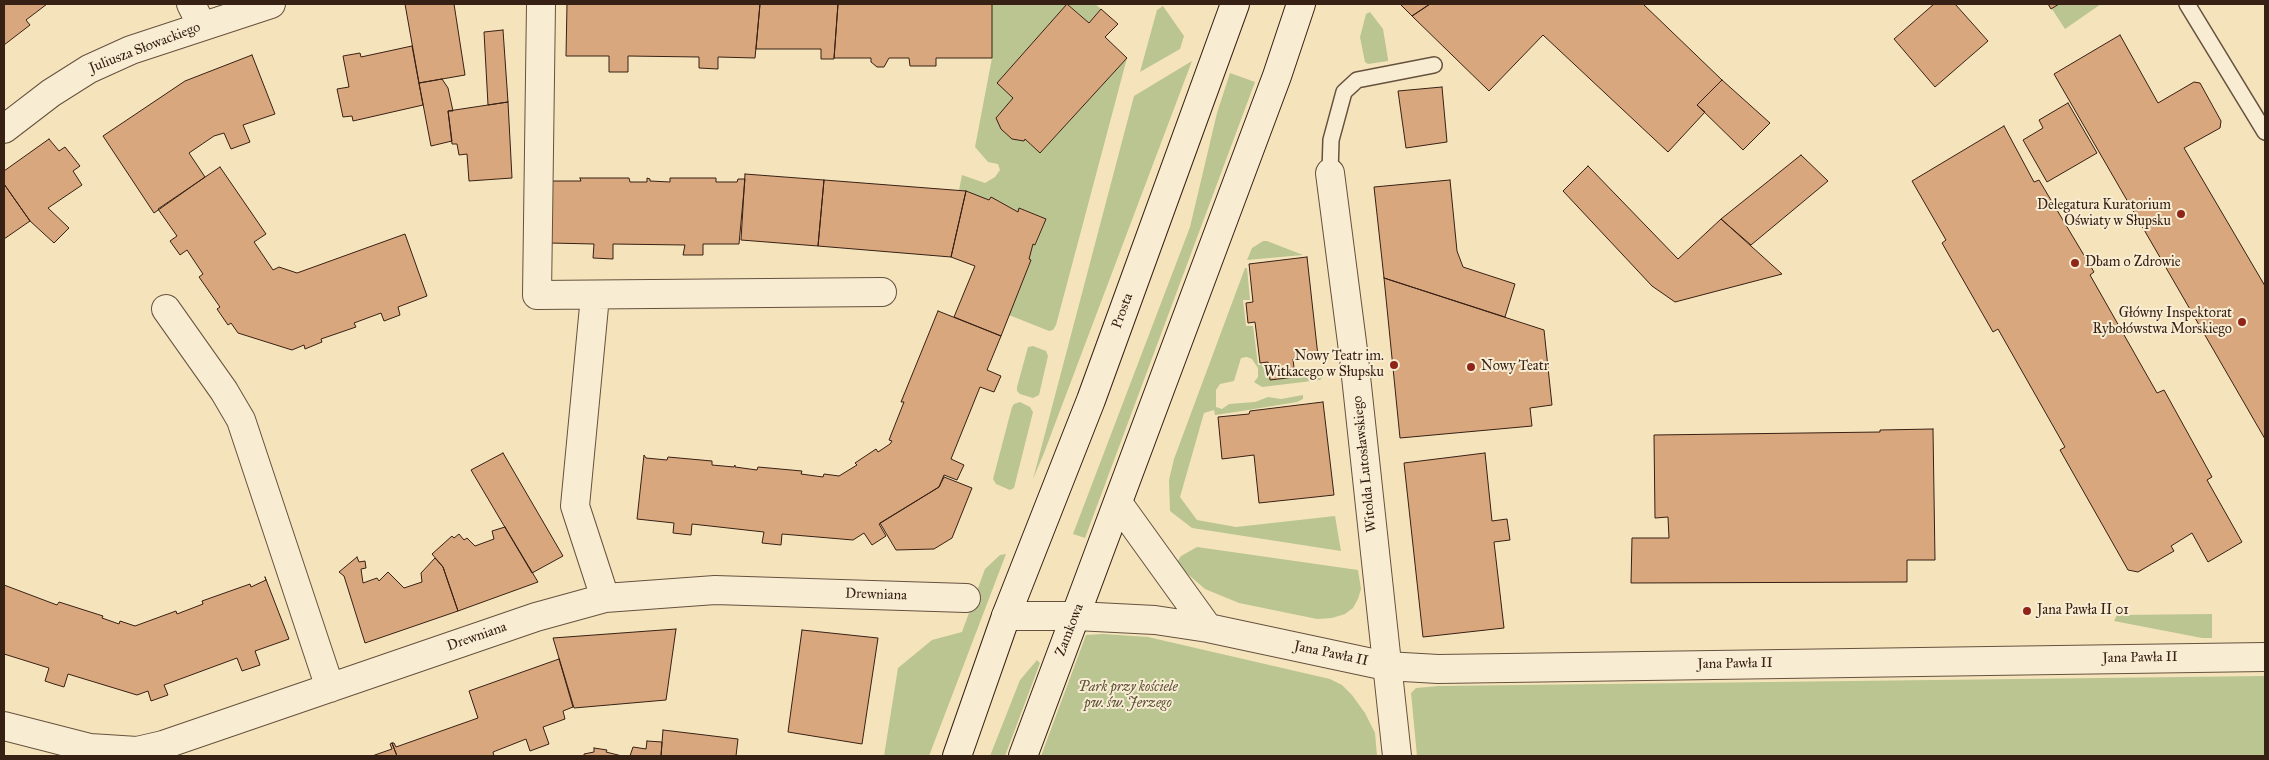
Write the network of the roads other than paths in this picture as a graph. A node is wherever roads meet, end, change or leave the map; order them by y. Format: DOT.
graph roads {
  1 [pos="271,4"];
  2 [pos="541,4"];
  3 [pos="1236,4"];
  4 [pos="2187,4"];
  5 [pos="1295,6"];
  6 [pos="196,15"];
  7 [pos="1434,65"];
  8 [pos="4,129"];
  9 [pos="2265,132"];
  10 [pos="1330,173"];
  11 [pos="882,292"];
  12 [pos="595,296"];
  13 [pos="166,309"];
  14 [pos="1118,503"];
  15 [pos="605,598"];
  16 [pos="966,598"];
  17 [pos="1006,616"];
  18 [pos="1076,616"];
  19 [pos="1208,628"];
  20 [pos="2265,656"];
  21 [pos="1386,666"];
  22 [pos="330,688"];
  23 [pos="4,726"];
  24 [pos="957,756"];
  25 [pos="1023,756"];
  26 [pos="1397,756"];
  1 -- 6 [label="street, Juliusza Słowackiego"];
  2 -- 12 [label="street"];
  3 -- 17 [label="street, Prosta"];
  4 -- 9 [label="lane"];
  5 -- 14 [label="street"];
  6 -- 8 [label="street, Juliusza Słowackiego"];
  7 -- 10 [label="lane"];
  10 -- 21 [label="street, Witolda Lutosławskiego"];
  11 -- 12 [label="street"];
  12 -- 15 [label="street"];
  13 -- 22 [label="street"];
  14 -- 18 [label="street, Zamkowa"];
  14 -- 19 [label="street"];
  15 -- 16 [label="street, Drewniana"];
  15 -- 22 [label="street, Drewniana"];
  17 -- 18 [label="street, Jana Pawła II"];
  17 -- 24 [label="street"];
  18 -- 19 [label="street, Jana Pawła II"];
  18 -- 25 [label="street, Zamkowa"];
  19 -- 21 [label="street, Jana Pawła II"];
  20 -- 21 [label="street, Jana Pawła II"];
  21 -- 26 [label="street, Witolda Lutosławskiego"];
  22 -- 23 [label="street, Drewniana"];
}
